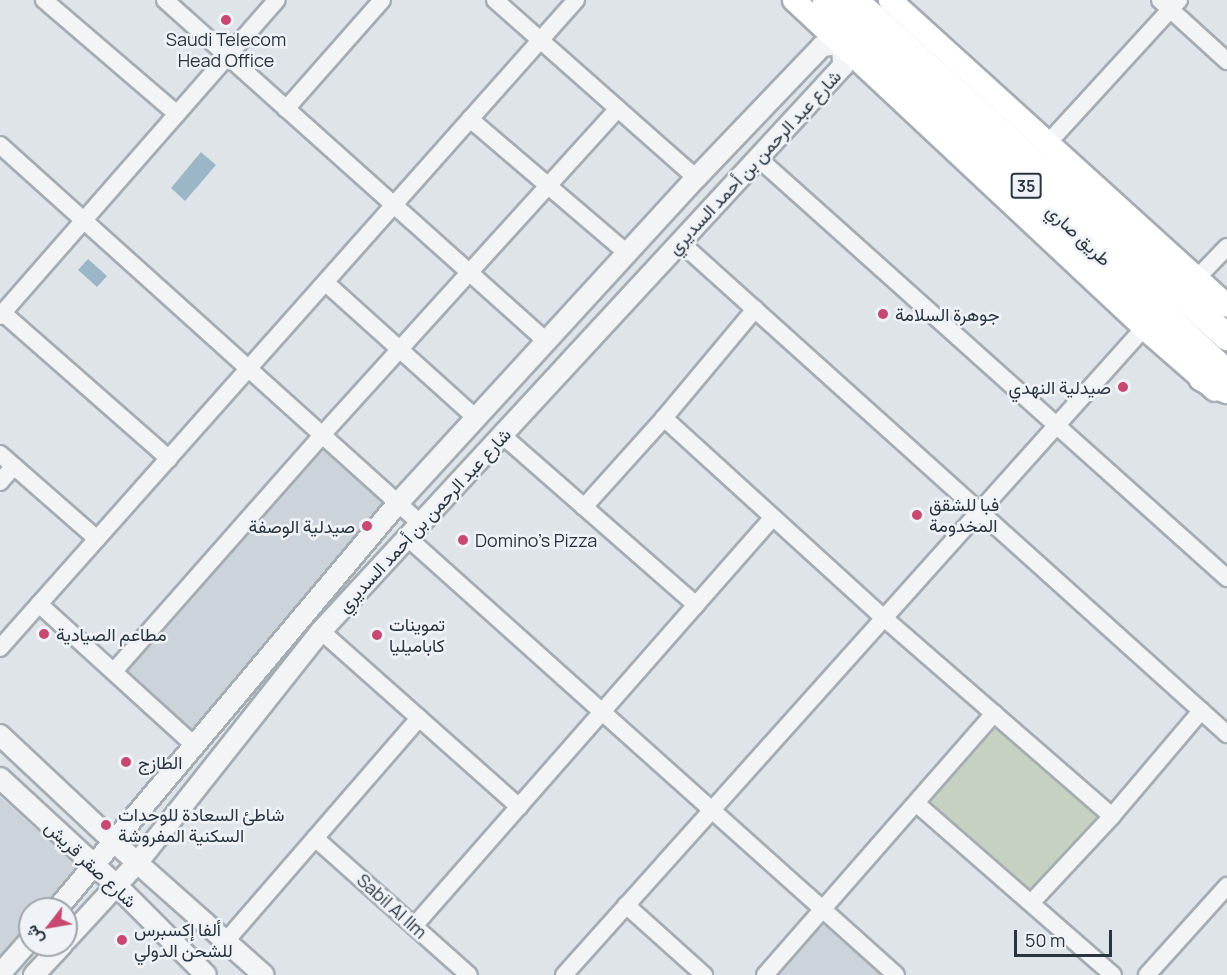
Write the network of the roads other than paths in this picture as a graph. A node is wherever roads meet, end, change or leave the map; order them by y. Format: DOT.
graph roads {
  1 [pos="44,0"];
  2 [pos="165,0"];
  3 [pos="277,0"];
  4 [pos="382,0"];
  5 [pos="495,0"];
  6 [pos="576,0"];
  7 [pos="794,0"];
  8 [pos="826,0"];
  9 [pos="854,0"];
  10 [pos="890,0"];
  11 [pos="1170,3"];
  12 [pos="540,40"];
  13 [pos="842,44"];
  14 [pos="227,56"];
  15 [pos="1227,61"];
  16 [pos="766,104"];
  17 [pos="286,109"];
  18 [pos="618,109"];
  19 [pos="177,114"];
  20 [pos="470,119"];
  21 [pos="788,125"];
  22 [pos="1048,142"];
  23 [pos="1,148"];
  24 [pos="758,158"];
  25 [pos="696,178"];
  26 [pos="548,186"];
  27 [pos="394,205"];
  28 [pos="84,220"];
  29 [pos="680,242"];
  30 [pos="1227,247"];
  31 [pos="627,253"];
  32 [pos="470,273"];
  33 [pos="1196,279"];
  34 [pos="326,283"];
  35 [pos="1224,298"];
  36 [pos="755,309"];
  37 [pos="1,314"];
  38 [pos="1144,328"];
  39 [pos="1227,337"];
  40 [pos="546,341"];
  41 [pos="400,349"];
  42 [pos="249,369"];
  43 [pos="1227,373"];
  44 [pos="1202,378"];
  45 [pos="1227,390"];
  46 [pos="1227,400"];
  47 [pos="476,418"];
  48 [pos="664,418"];
  49 [pos="1057,426"];
  50 [pos="322,435"];
  51 [pos="502,435"];
  52 [pos="0,454"];
  53 [pos="169,459"];
  54 [pos="14,466"];
  55 [pos="0,482"];
  56 [pos="398,503"];
  57 [pos="584,507"];
  58 [pos="980,512"];
  59 [pos="773,517"];
  60 [pos="414,531"];
  61 [pos="97,539"];
  62 [pos="1227,578"];
  63 [pos="39,604"];
  64 [pos="696,605"];
  65 [pos="884,618"];
  66 [pos="321,632"];
  67 [pos="0,648"];
  68 [pos="115,670"];
  69 [pos="1201,711"];
  70 [pos="602,712"];
  71 [pos="994,714"];
  72 [pos="419,718"];
  73 [pos="1227,734"];
  74 [pos="0,735"];
  75 [pos="195,746"];
  76 [pos="0,778"];
  77 [pos="917,804"];
  78 [pos="519,807"];
  79 [pos="712,810"];
  80 [pos="1112,816"];
  81 [pos="315,838"];
  82 [pos="114,842"];
  83 [pos="138,862"];
  84 [pos="93,867"];
  85 [pos="116,885"];
  86 [pos="1227,886"];
  87 [pos="67,897"];
  88 [pos="1032,903"];
  89 [pos="626,905"];
  90 [pos="823,910"];
  91 [pos="414,926"];
  92 [pos="78,927"];
  93 [pos="226,941"];
  94 [pos="18,952"];
  95 [pos="51,957"];
  96 [pos="2,968"];
  97 [pos="202,973"];
  98 [pos="34,975"];
  99 [pos="264,975"];
  100 [pos="470,975"];
  101 [pos="564,975"];
  102 [pos="704,975"];
  103 [pos="765,975"];
  104 [pos="896,975"];
  105 [pos="1113,975"];
  106 [pos="1147,975"];
  1 -- 19 [label="street"];
  2 -- 14 [label="street"];
  3 -- 14 [label="street"];
  4 -- 17 [label="street"];
  5 -- 12 [label="street"];
  6 -- 12 [label="street"];
  7 -- 13 [label="main road"];
  8 -- 43 [label="main road, طريق صاري / 35"];
  9 -- 39 [label="main road, طريق صاري / 35"];
  10 -- 22 [label="main road"];
  11 -- 15 [label="street"];
  11 -- 22 [label="street"];
  12 -- 18 [label="street"];
  12 -- 20 [label="street"];
  13 -- 16 [label="street, شارع عبد الرحمن بن أحمد السديري"];
  13 -- 21 [label="street, شارع عبد الرحمن بن أحمد السديري"];
  13 -- 38 [label="main road"];
  14 -- 17 [label="street"];
  14 -- 19 [label="street"];
  16 -- 21 [label="street"];
  16 -- 25 [label="street, شارع عبد الرحمن بن أحمد السديري"];
  17 -- 27 [label="street"];
  18 -- 25 [label="street"];
  18 -- 26 [label="street"];
  19 -- 28 [label="street"];
  20 -- 26 [label="street"];
  20 -- 27 [label="street"];
  21 -- 24 [label="street, شارع عبد الرحمن بن أحمد السديري"];
  22 -- 33 [label="main road"];
  23 -- 28 [label="street"];
  24 -- 29 [label="street, شارع عبد الرحمن بن أحمد السديري"];
  24 -- 49 [label="street"];
  25 -- 31 [label="street, شارع عبد الرحمن بن أحمد السديري"];
  26 -- 31 [label="street"];
  26 -- 32 [label="street"];
  27 -- 32 [label="street"];
  27 -- 34 [label="street"];
  28 -- 37 [label="street"];
  28 -- 42 [label="street"];
  29 -- 36 [label="street"];
  29 -- 51 [label="street, شارع عبد الرحمن بن أحمد السديري"];
  30 -- 33 [label="street"];
  31 -- 40 [label="street, شارع عبد الرحمن بن أحمد السديري"];
  32 -- 40 [label="street"];
  32 -- 41 [label="street"];
  33 -- 35 [label="main road"];
  34 -- 41 [label="street"];
  34 -- 42 [label="street"];
  36 -- 48 [label="street"];
  36 -- 58 [label="street"];
  37 -- 53 [label="street"];
  38 -- 44 [label="main road"];
  38 -- 49 [label="street"];
  40 -- 47 [label="street, شارع عبد الرحمن بن أحمد السديري"];
  41 -- 47 [label="street"];
  41 -- 50 [label="street"];
  42 -- 50 [label="street"];
  42 -- 53 [label="street"];
  44 -- 45 [label="main road"];
  44 -- 46 [label="main road"];
  47 -- 56 [label="street, شارع عبد الرحمن بن أحمد السديري"];
  48 -- 57 [label="street"];
  48 -- 59 [label="street"];
  49 -- 58 [label="street"];
  49 -- 62 [label="street"];
  50 -- 56 [label="street"];
  50 -- 68 [label="street"];
  51 -- 57 [label="street"];
  51 -- 60 [label="street, شارع عبد الرحمن بن أحمد السديري"];
  52 -- 54 [label="street"];
  53 -- 61 [label="street"];
  54 -- 55 [label="street"];
  54 -- 61 [label="street"];
  56 -- 60 [label="street"];
  56 -- 75 [label="street, شارع عبد الرحمن بن أحمد السديري"];
  57 -- 64 [label="street"];
  58 -- 65 [label="street"];
  58 -- 69 [label="street"];
  59 -- 64 [label="street"];
  59 -- 65 [label="street"];
  60 -- 66 [label="street, شارع عبد الرحمن بن أحمد السديري"];
  60 -- 70 [label="street"];
  61 -- 63 [label="street"];
  63 -- 67 [label="street"];
  63 -- 68 [label="street"];
  64 -- 70 [label="street"];
  65 -- 71 [label="street"];
  65 -- 79 [label="street"];
  66 -- 72 [label="street"];
  66 -- 83 [label="street, شارع عبد الرحمن بن أحمد السديري"];
  68 -- 75 [label="street"];
  69 -- 73 [label="street"];
  69 -- 80 [label="street"];
  70 -- 78 [label="street"];
  70 -- 79 [label="street"];
  71 -- 77 [label="street"];
  71 -- 80 [label="street"];
  72 -- 78 [label="street"];
  72 -- 81 [label="street"];
  74 -- 82 [label="street, شارع صقر قريش"];
  75 -- 82 [label="street, شارع عبد الرحمن بن أحمد السديري"];
  76 -- 84 [label="street, شارع صقر قريش"];
  77 -- 88 [label="street"];
  77 -- 90 [label="street"];
  78 -- 91 [label="street"];
  79 -- 89 [label="street"];
  79 -- 90 [label="street"];
  80 -- 88 [label="street"];
  81 -- 91 [label="street, Sabil Al llm"];
  81 -- 93 [label="street"];
  82 -- 83 [label="street, شارع صقر قريش"];
  82 -- 84 [label="street, شارع عبد الرحمن بن أحمد السديري"];
  83 -- 85 [label="street, شارع عبد الرحمن بن أحمد السديري"];
  83 -- 93 [label="street, شارع صقر قريش"];
  84 -- 85 [label="street, شارع صقر قريش"];
  84 -- 87 [label="street, شارع عبد الرحمن بن أحمد السديري"];
  85 -- 92 [label="street, شارع عبد الرحمن بن أحمد السديري"];
  85 -- 97 [label="street, شارع صقر قريش"];
  86 -- 106 [label="street"];
  88 -- 105 [label="street"];
  89 -- 101 [label="street"];
  89 -- 102 [label="street"];
  90 -- 103 [label="street"];
  90 -- 104 [label="street"];
  91 -- 100 [label="street, Sabil Al llm"];
  93 -- 99 [label="street, شارع صقر قريش"];
  94 -- 96 [label="street"];
  95 -- 98 [label="street"];
}
